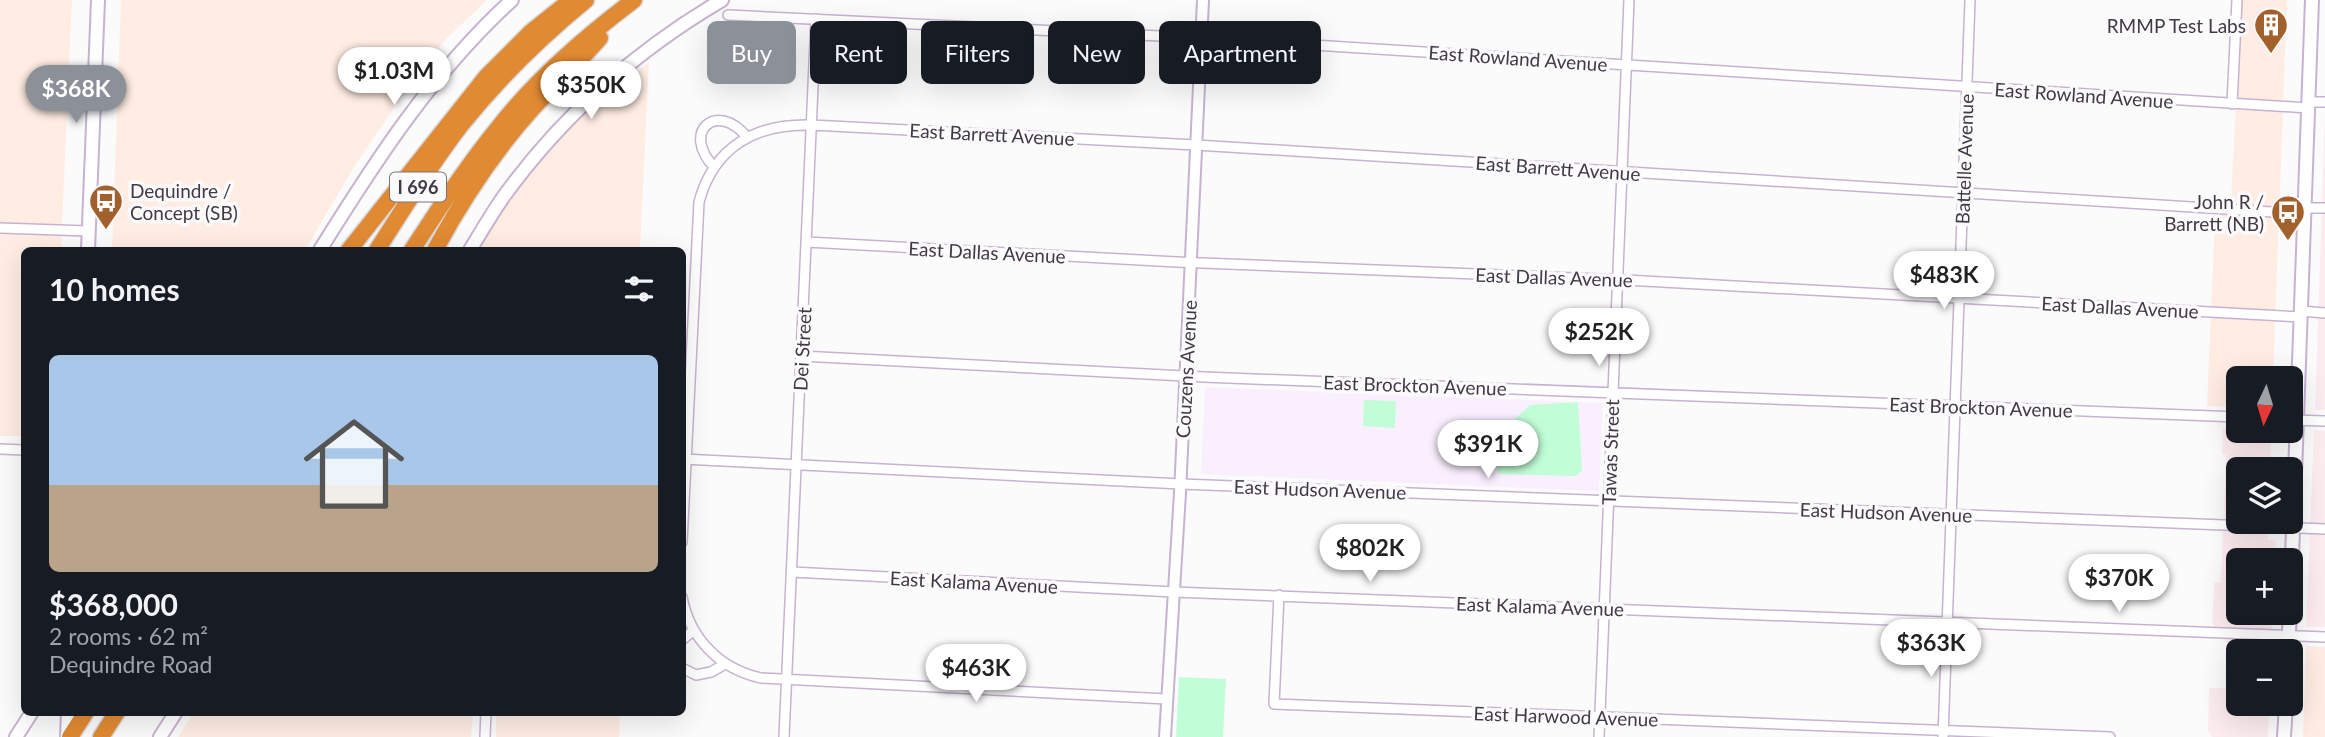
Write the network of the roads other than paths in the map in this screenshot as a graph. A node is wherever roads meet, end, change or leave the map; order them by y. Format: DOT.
graph roads {
  1 [pos="98,0"];
  2 [pos="512,0"];
  3 [pos="571,0"];
  4 [pos="586,0"];
  5 [pos="634,0"];
  6 [pos="722,0"];
  7 [pos="1203,0"];
  8 [pos="1629,0"];
  9 [pos="1970,0"];
  10 [pos="2236,0"];
  11 [pos="2312,0"];
  12 [pos="615,14"];
  13 [pos="728,15"];
  14 [pos="816,19"];
  15 [pos="1202,21"];
  16 [pos="1159,36"];
  17 [pos="1321,46"];
  18 [pos="1626,65"];
  19 [pos="1199,84"];
  20 [pos="1967,87"];
  21 [pos="2325,102"];
  22 [pos="2232,104"];
  23 [pos="2308,105"];
  24 [pos="812,125"];
  25 [pos="747,137"];
  26 [pos="1196,145"];
  27 [pos="714,167"];
  28 [pos="1622,172"];
  29 [pos="1963,193"];
  30 [pos="2325,208"];
  31 [pos="2304,211"];
  32 [pos="0,228"];
  33 [pos="88,231"];
  34 [pos="807,242"];
  35 [pos="88,247"];
  36 [pos="322,247"];
  37 [pos="351,247"];
  38 [pos="379,247"];
  39 [pos="414,247"];
  40 [pos="437,247"];
  41 [pos="472,247"];
  42 [pos="1191,262"];
  43 [pos="1618,280"];
  44 [pos="1960,298"];
  45 [pos="2325,313"];
  46 [pos="2301,314"];
  47 [pos="801,356"];
  48 [pos="2298,366"];
  49 [pos="1186,376"];
  50 [pos="1613,393"];
  51 [pos="1956,406"];
  52 [pos="2226,417"];
  53 [pos="2303,420"];
  54 [pos="2325,421"];
  55 [pos="686,424"];
  56 [pos="0,449"];
  57 [pos="21,450"];
  58 [pos="686,459"];
  59 [pos="797,464"];
  60 [pos="1181,484"];
  61 [pos="1608,501"];
  62 [pos="1952,514"];
  63 [pos="2226,524"];
  64 [pos="2303,528"];
  65 [pos="2325,529"];
  66 [pos="792,572"];
  67 [pos="1174,592"];
  68 [pos="1279,596"];
  69 [pos="686,608"];
  70 [pos="1604,609"];
  71 [pos="1948,622"];
  72 [pos="2289,625"];
  73 [pos="694,630"];
  74 [pos="2289,636"];
  75 [pos="686,637"];
  76 [pos="2325,637"];
  77 [pos="2289,639"];
  78 [pos="725,664"];
  79 [pos="686,670"];
  80 [pos="787,680"];
  81 [pos="1167,699"];
  82 [pos="29,716"];
  83 [pos="68,716"];
  84 [pos="83,716"];
  85 [pos="114,716"];
  86 [pos="173,716"];
  87 [pos="485,716"];
  88 [pos="2285,716"];
  89 [pos="1600,717"];
  90 [pos="1944,734"];
  91 [pos="16,737"];
  92 [pos="69,737"];
  93 [pos="101,737"];
  94 [pos="160,737"];
  95 [pos="485,737"];
  96 [pos="784,737"];
  97 [pos="1165,737"];
  98 [pos="1599,737"];
  99 [pos="2110,737"];
  100 [pos="2284,737"];
  1 -- 33 [label="main road"];
  2 -- 36 [label="main road"];
  3 -- 37 [label="highway"];
  4 -- 38 [label="highway, I 696"];
  5 -- 12 [label="highway, I 696"];
  6 -- 41 [label="main road"];
  7 -- 15 [label="street, Couzens Avenue"];
  8 -- 18 [label="street, Tawas Street"];
  9 -- 20 [label="street, Battelle Avenue"];
  10 -- 22 [label="street"];
  11 -- 23 [label="main road"];
  12 -- 39 [label="highway, I 696"];
  12 -- 40 [label="highway"];
  13 -- 14 [label="street, East Rowland Avenue"];
  14 -- 16 [label="street, East Rowland Avenue"];
  14 -- 24 [label="street, Dei Street"];
  17 -- 18 [label="street, East Rowland Avenue"];
  18 -- 20 [label="street, East Rowland Avenue"];
  18 -- 28 [label="street, Tawas Street"];
  19 -- 26 [label="street, Couzens Avenue"];
  20 -- 22 [label="street, East Rowland Avenue"];
  20 -- 29 [label="street, Battelle Avenue"];
  21 -- 23 [label="street, East Rowland Avenue"];
  22 -- 23 [label="street, East Rowland Avenue"];
  23 -- 31 [label="main road"];
  24 -- 25 [label="street, East Barrett Avenue"];
  24 -- 26 [label="street, East Barrett Avenue"];
  24 -- 34 [label="street, Dei Street"];
  25 -- 27 [label="street"];
  25 -- 27 [label="street"];
  26 -- 28 [label="street, East Barrett Avenue"];
  26 -- 42 [label="street, Couzens Avenue"];
  27 -- 55 [label="street"];
  28 -- 29 [label="street, East Barrett Avenue"];
  28 -- 43 [label="street, Tawas Street"];
  29 -- 31 [label="street, East Barrett Avenue"];
  29 -- 44 [label="street, Battelle Avenue"];
  30 -- 31 [label="street, East Barrett Avenue"];
  31 -- 46 [label="main road"];
  32 -- 33 [label="street"];
  33 -- 35 [label="main road"];
  34 -- 42 [label="street, East Dallas Avenue"];
  34 -- 47 [label="street, Dei Street"];
  42 -- 43 [label="street, East Dallas Avenue"];
  42 -- 49 [label="street, Couzens Avenue"];
  43 -- 44 [label="street, East Dallas Avenue"];
  43 -- 50 [label="street, Tawas Street"];
  44 -- 46 [label="street, East Dallas Avenue"];
  44 -- 51 [label="street, Battelle Avenue"];
  45 -- 46 [label="street, East Dallas Avenue"];
  46 -- 48 [label="main road"];
  47 -- 49 [label="street, East Brockton Avenue"];
  47 -- 59 [label="street, Dei Street"];
  49 -- 50 [label="street, East Brockton Avenue"];
  49 -- 60 [label="street, Couzens Avenue"];
  50 -- 51 [label="street, East Brockton Avenue"];
  50 -- 61 [label="street, Tawas Street"];
  51 -- 52 [label="street, East Brockton Avenue"];
  51 -- 62 [label="street, Battelle Avenue"];
  53 -- 54 [label="street"];
  56 -- 57 [label="street"];
  58 -- 59 [label="street, East Hudson Avenue"];
  59 -- 60 [label="street, East Hudson Avenue"];
  59 -- 66 [label="street, Dei Street"];
  60 -- 61 [label="street, East Hudson Avenue"];
  60 -- 67 [label="street, Couzens Avenue"];
  61 -- 62 [label="street, East Hudson Avenue"];
  61 -- 70 [label="street, Tawas Street"];
  62 -- 63 [label="street, East Hudson Avenue"];
  62 -- 71 [label="street, Battelle Avenue"];
  64 -- 65 [label="street, East Hudson Avenue"];
  66 -- 67 [label="street, East Kalama Avenue"];
  66 -- 80 [label="street, Dei Street"];
  67 -- 68 [label="street, East Kalama Avenue"];
  67 -- 81 [label="street, Couzens Avenue"];
  68 -- 70 [label="street, East Kalama Avenue"];
  68 -- 89 [label="street, East Harwood Avenue"];
  69 -- 73 [label="street"];
  70 -- 71 [label="street, East Kalama Avenue"];
  70 -- 89 [label="street, Tawas Street"];
  71 -- 74 [label="street, East Kalama Avenue"];
  71 -- 90 [label="street, Battelle Avenue"];
  72 -- 74 [label="main road"];
  73 -- 75 [label="street"];
  73 -- 78 [label="street"];
  74 -- 76 [label="street, East Kalama Avenue"];
  74 -- 77 [label="main road"];
  78 -- 79 [label="street"];
  78 -- 80 [label="street"];
  80 -- 81 [label="street"];
  80 -- 96 [label="street, Dei Street"];
  81 -- 97 [label="street, Couzens Avenue"];
  82 -- 91 [label="main road"];
  83 -- 92 [label="main road"];
  84 -- 92 [label="highway"];
  85 -- 93 [label="highway"];
  86 -- 94 [label="main road"];
  87 -- 95 [label="street"];
  88 -- 100 [label="main road"];
  89 -- 90 [label="street, East Harwood Avenue"];
  89 -- 98 [label="street, Tawas Street"];
  90 -- 99 [label="street, East Harwood Avenue"];
}
